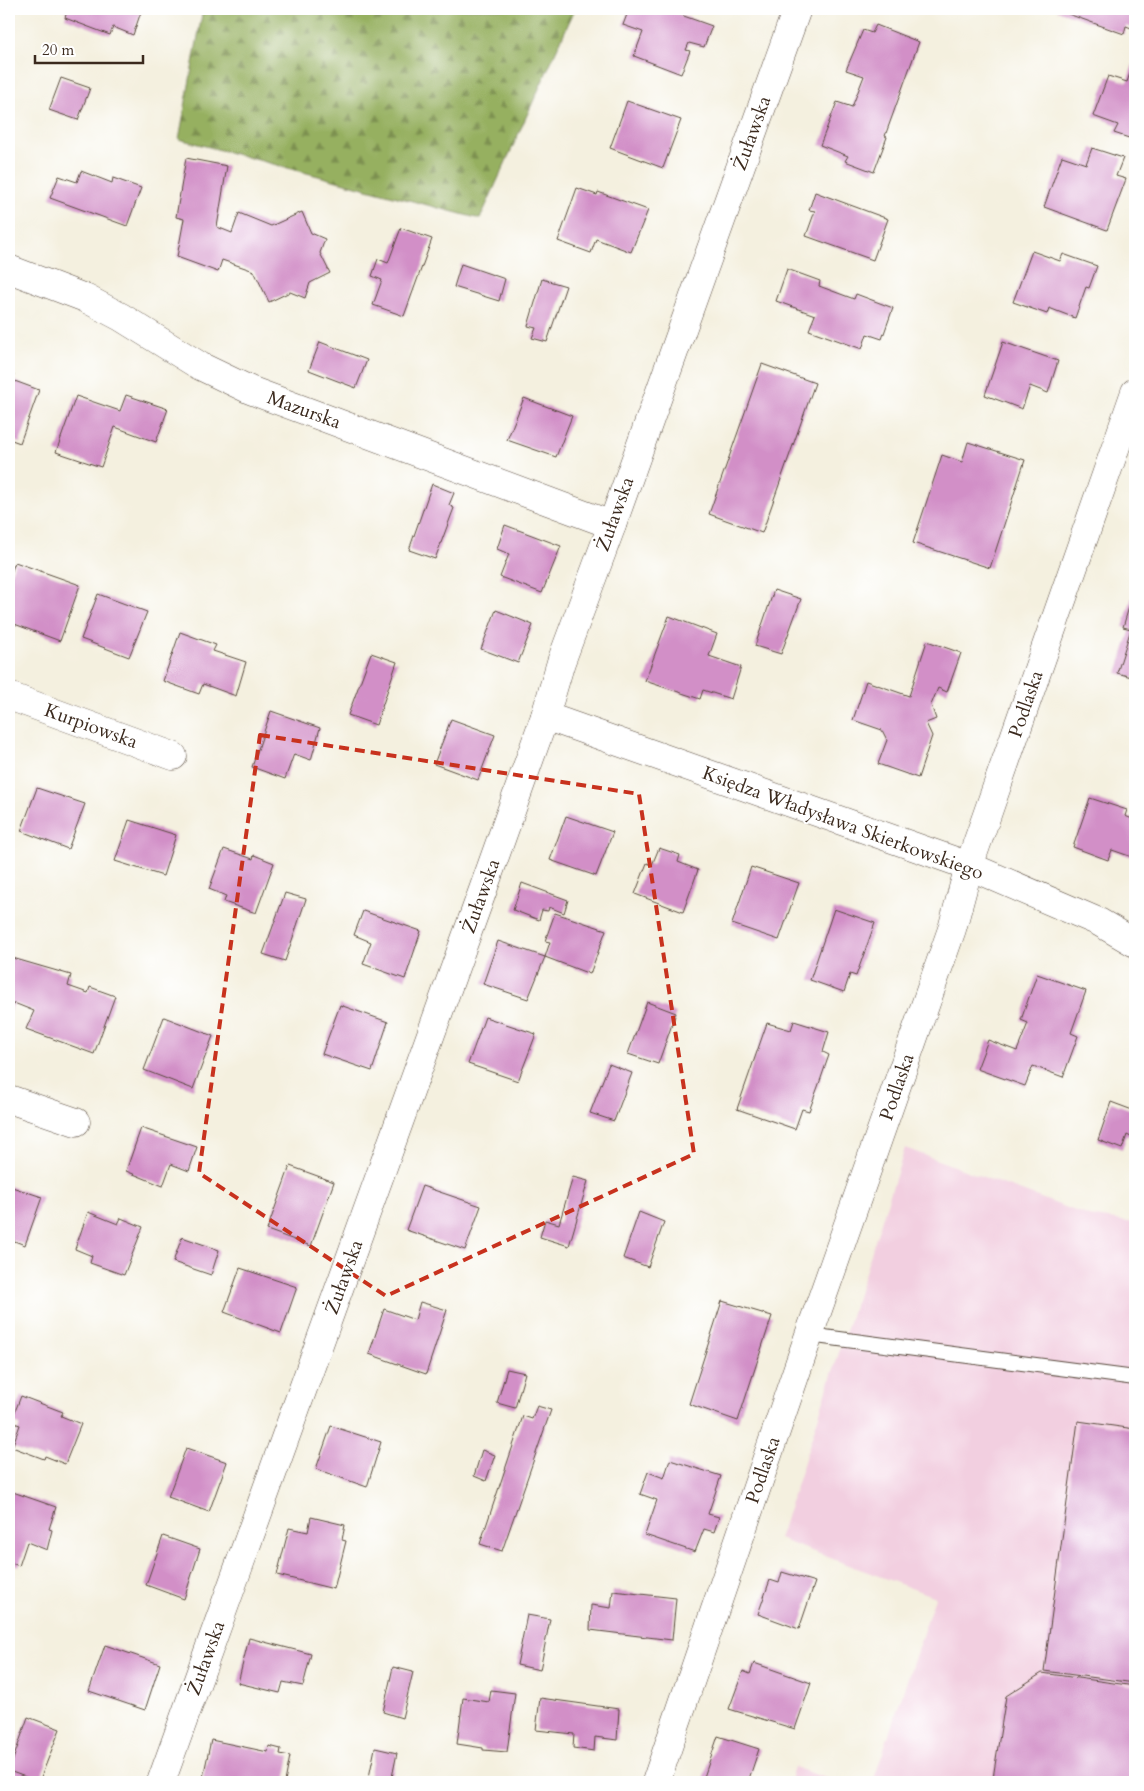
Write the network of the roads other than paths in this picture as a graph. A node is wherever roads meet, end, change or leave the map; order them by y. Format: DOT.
graph roads {
  1 [pos="797,9"];
  2 [pos="9,270"];
  3 [pos="1135,392"];
  4 [pos="612,525"];
  5 [pos="9,696"];
  6 [pos="545,716"];
  7 [pos="173,756"];
  8 [pos="970,866"];
  9 [pos="1135,943"];
  10 [pos="9,1098"];
  11 [pos="76,1122"];
  12 [pos="809,1335"];
  13 [pos="1135,1378"];
  14 [pos="161,1782"];
  15 [pos="656,1782"];
  1 -- 4 [label="street, Żuławska"];
  2 -- 4 [label="street, Mazurska"];
  3 -- 8 [label="street, Podlaska"];
  4 -- 6 [label="street, Żuławska"];
  5 -- 7 [label="street, Kurpiowska"];
  6 -- 8 [label="street, Księdza Władysława Skierkowskiego"];
  6 -- 14 [label="street, Żuławska"];
  8 -- 9 [label="street, Księdza Władysława Skierkowskiego"];
  8 -- 12 [label="street, Podlaska"];
  10 -- 11 [label="street"];
  12 -- 13 [label="lane"];
  12 -- 15 [label="street, Podlaska"];
}
